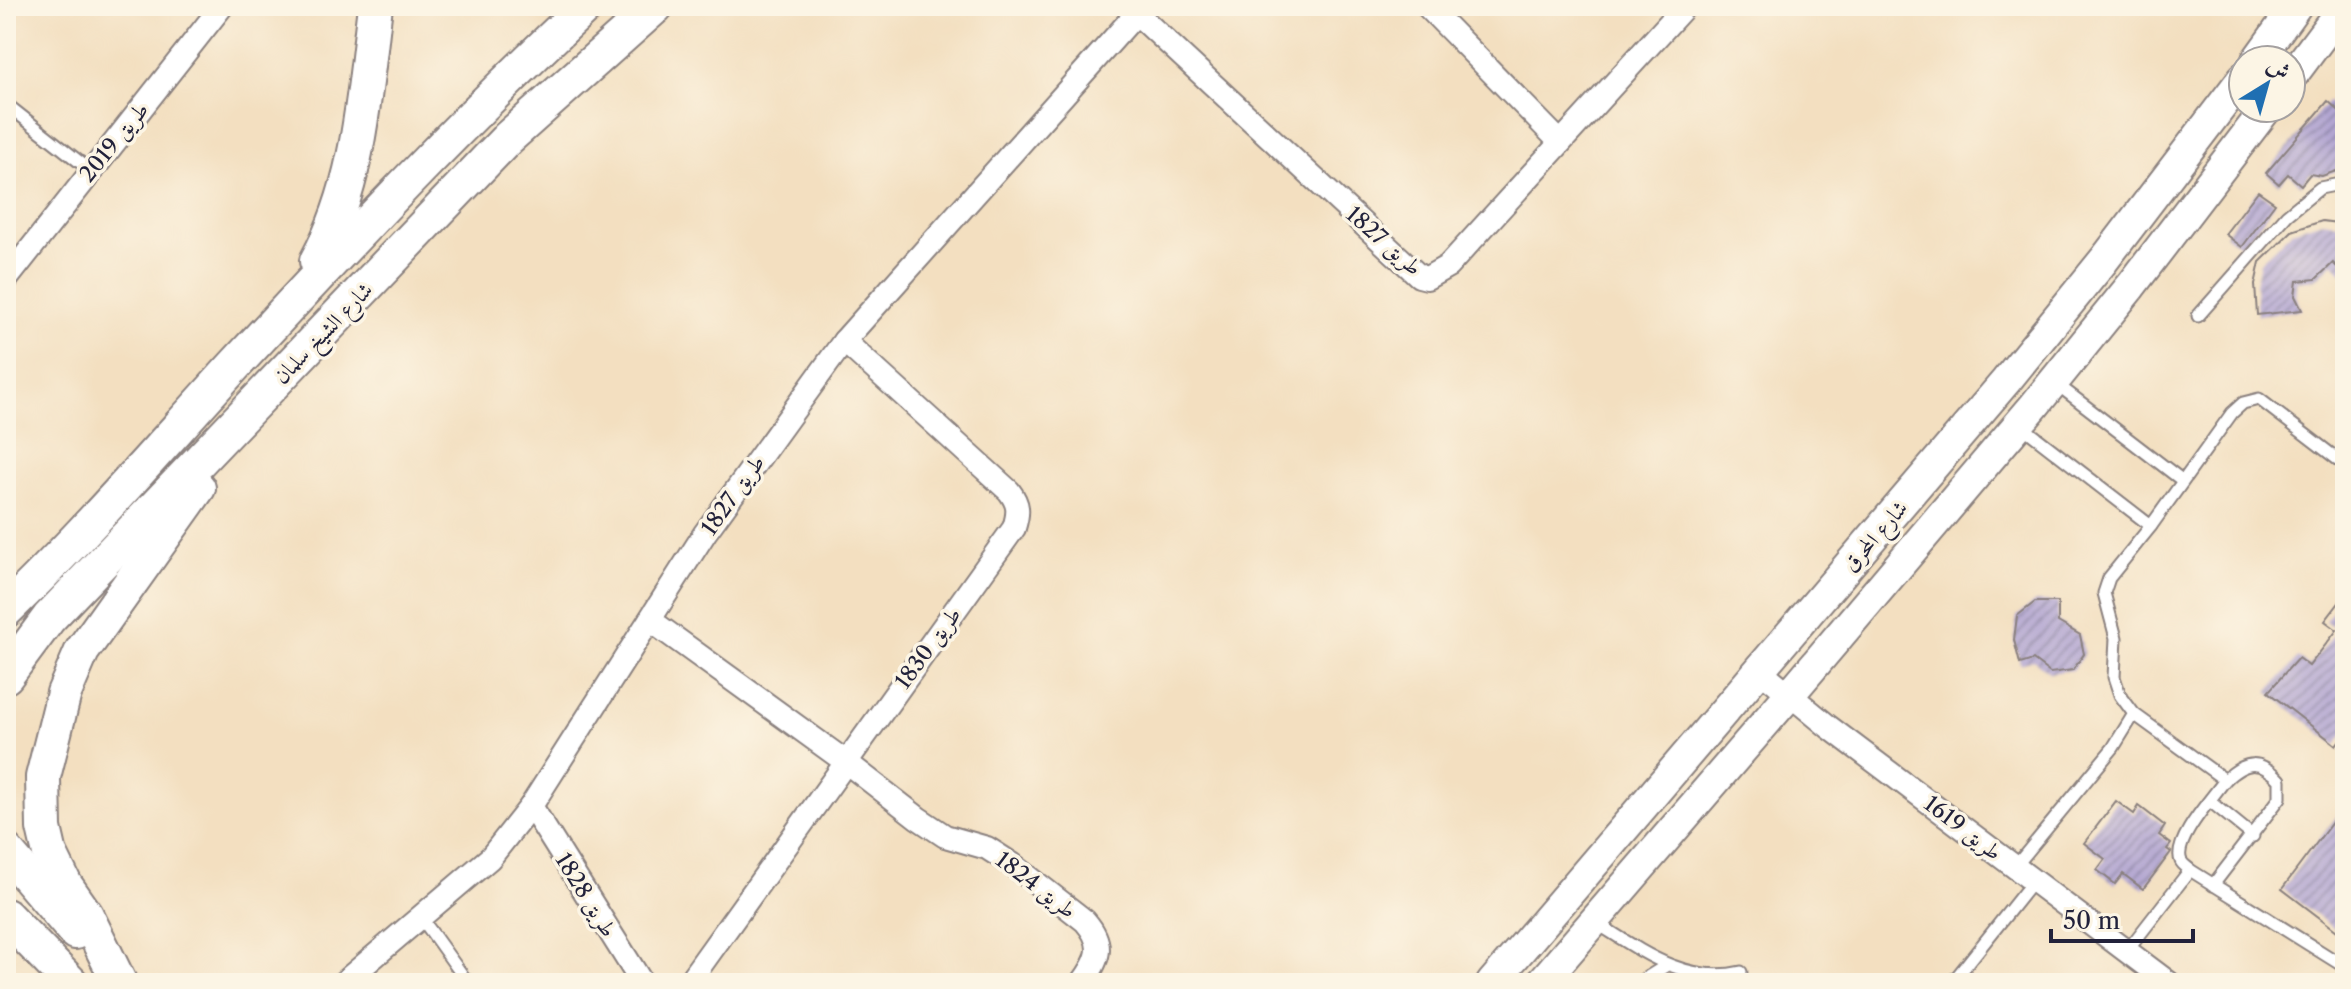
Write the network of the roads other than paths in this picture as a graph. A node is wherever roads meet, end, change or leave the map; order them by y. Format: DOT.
graph roads {
  1 [pos="222,6"];
  2 [pos="375,6"];
  3 [pos="586,6"];
  4 [pos="656,6"];
  5 [pos="1427,6"];
  6 [pos="1685,6"];
  7 [pos="2296,6"];
  8 [pos="2344,6"];
  9 [pos="1140,9"];
  10 [pos="2269,44"];
  11 [pos="2307,56"];
  12 [pos="2227,99"];
  13 [pos="6,104"];
  14 [pos="2255,124"];
  15 [pos="1560,142"];
  16 [pos="91,171"];
  17 [pos="6,174"];
  18 [pos="6,182"];
  19 [pos="2345,183"];
  20 [pos="6,280"];
  21 [pos="299,296"];
  22 [pos="2198,316"];
  23 [pos="844,341"];
  24 [pos="2006,381"];
  25 [pos="2054,382"];
  26 [pos="264,395"];
  27 [pos="2026,415"];
  28 [pos="2345,465"];
  29 [pos="2183,481"];
  30 [pos="2151,526"];
  31 [pos="79,536"];
  32 [pos="6,592"];
  33 [pos="6,610"];
  34 [pos="650,620"];
  35 [pos="1760,670"];
  36 [pos="6,676"];
  37 [pos="1790,694"];
  38 [pos="2134,714"];
  39 [pos="846,762"];
  40 [pos="2225,780"];
  41 [pos="2210,801"];
  42 [pos="531,806"];
  43 [pos="2253,836"];
  44 [pos="6,851"];
  45 [pos="2190,870"];
  46 [pos="2024,874"];
  47 [pos="2213,885"];
  48 [pos="419,916"];
  49 [pos="7,919"];
  50 [pos="1594,922"];
  51 [pos="2127,951"];
  52 [pos="1667,965"];
  53 [pos="2345,967"];
  54 [pos="1741,972"];
  55 [pos="120,982"];
  56 [pos="71,983"];
  57 [pos="343,983"];
  58 [pos="468,983"];
  59 [pos="642,983"];
  60 [pos="688,983"];
  61 [pos="1082,983"];
  62 [pos="1492,983"];
  63 [pos="1541,983"];
  64 [pos="1638,983"];
  65 [pos="1952,983"];
  66 [pos="2169,983"];
  1 -- 16 [label="street, طريق 2019"];
  2 -- 21 [label="main road"];
  3 -- 21 [label="main road, شارع الشيخ سلمان"];
  4 -- 26 [label="main road, شارع الشيخ سلمان"];
  5 -- 15 [label="street"];
  6 -- 15 [label="street, طريق 1827"];
  7 -- 10 [label="main road"];
  8 -- 11 [label="main road"];
  9 -- 15 [label="street, طريق 1827"];
  9 -- 23 [label="street, طريق 1827"];
  12 -- 24 [label="main road, شارع المحرق"];
  13 -- 16 [label="lane"];
  14 -- 25 [label="main road, شارع المحرق"];
  16 -- 20 [label="street, طريق 2019"];
  17 -- 18 [label="lane"];
  19 -- 22 [label="lane"];
  21 -- 31 [label="main road, شارع الشيخ سلمان"];
  23 -- 34 [label="street, طريق 1827"];
  23 -- 39 [label="street, طريق 1830"];
  24 -- 27 [label="main road"];
  24 -- 35 [label="main road, شارع المحرق"];
  25 -- 27 [label="main road, شارع المحرق"];
  25 -- 29 [label="lane"];
  26 -- 36 [label="main road, شارع الشيخ سلمان"];
  26 -- 55 [label="main road"];
  27 -- 30 [label="lane"];
  27 -- 37 [label="main road, شارع المحرق"];
  28 -- 29 [label="lane"];
  29 -- 30 [label="lane"];
  30 -- 38 [label="lane"];
  31 -- 32 [label="main road"];
  31 -- 33 [label="main road, شارع الشيخ سلمان"];
  34 -- 39 [label="street"];
  34 -- 42 [label="street, طريق 1827"];
  35 -- 37 [label="street, طريق 1619"];
  35 -- 62 [label="main road, شارع المحرق"];
  37 -- 46 [label="street, طريق 1619"];
  37 -- 50 [label="main road, شارع المحرق"];
  38 -- 40 [label="lane"];
  38 -- 46 [label="lane"];
  39 -- 60 [label="street, طريق 1830"];
  39 -- 61 [label="street, طريق 1824"];
  40 -- 41 [label="lane"];
  40 -- 43 [label="lane"];
  41 -- 43 [label="lane"];
  41 -- 45 [label="lane"];
  42 -- 48 [label="street, طريق 1827"];
  42 -- 59 [label="street, طريق 1828"];
  43 -- 47 [label="lane"];
  44 -- 55 [label="main road"];
  45 -- 47 [label="lane"];
  45 -- 51 [label="lane"];
  46 -- 51 [label="street, طريق 1619"];
  46 -- 65 [label="lane"];
  47 -- 53 [label="lane"];
  48 -- 57 [label="street, طريق 1827"];
  48 -- 58 [label="lane"];
  49 -- 56 [label="main road"];
  50 -- 52 [label="lane"];
  50 -- 63 [label="main road, شارع المحرق"];
  51 -- 66 [label="street, طريق 1619"];
  52 -- 54 [label="lane"];
  52 -- 64 [label="lane"];
}
